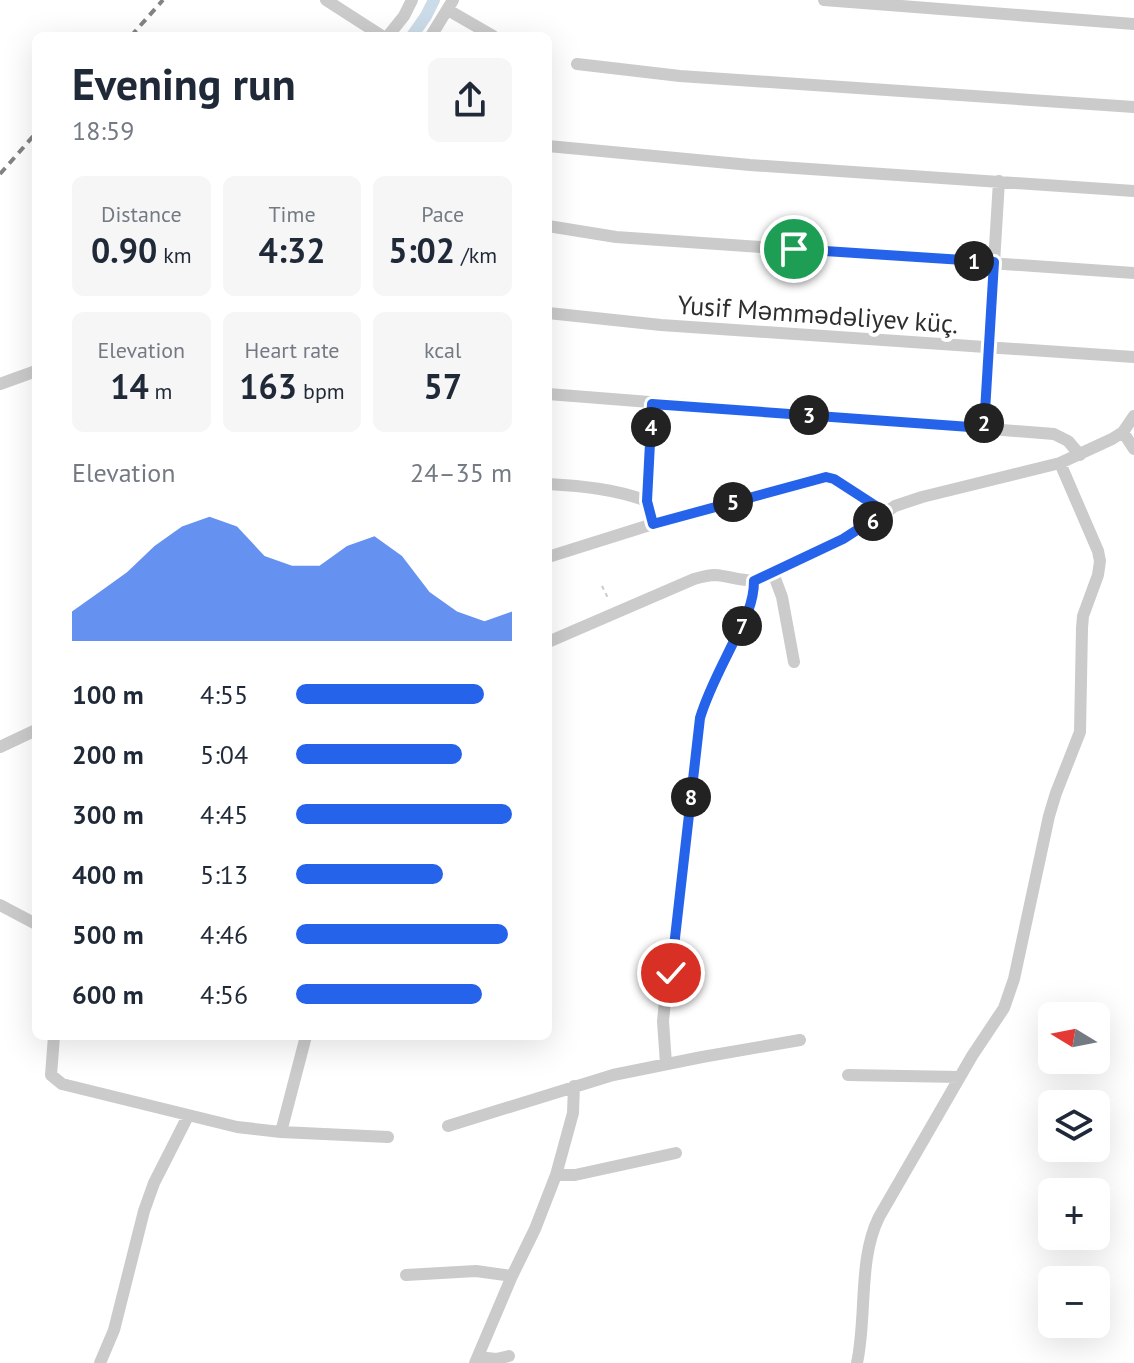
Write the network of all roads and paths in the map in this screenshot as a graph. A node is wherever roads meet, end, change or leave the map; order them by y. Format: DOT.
graph roads {
  1 [pos="326,0"];
  2 [pos="412,0"];
  3 [pos="824,0"];
  4 [pos="451,5"];
  5 [pos="967,6"];
  6 [pos="1134,24"];
  7 [pos="376,32"];
  8 [pos="391,32"];
  9 [pos="434,32"];
  10 [pos="488,32"];
  11 [pos="577,64"];
  12 [pos="1134,107"];
  13 [pos="552,146"];
  14 [pos="999,181"];
  15 [pos="1134,191"];
  16 [pos="552,227"];
  17 [pos="994,262"];
  18 [pos="1134,273"];
  19 [pos="552,313"];
  20 [pos="988,347"];
  21 [pos="1134,357"];
  22 [pos="32,372"];
  23 [pos="0,384"];
  24 [pos="552,394"];
  25 [pos="652,404"];
  26 [pos="1134,416"];
  27 [pos="984,428"];
  28 [pos="1123,432"];
  29 [pos="1134,449"];
  30 [pos="1080,455"];
  31 [pos="1060,463"];
  32 [pos="552,484"];
  33 [pos="647,501"];
  34 [pos="885,512"];
  35 [pos="653,524"];
  36 [pos="552,556"];
  37 [pos="773,573"];
  38 [pos="754,581"];
  39 [pos="602,586"];
  40 [pos="615,612"];
  41 [pos="552,640"];
  42 [pos="794,662"];
  43 [pos="32,731"];
  44 [pos="0,747"];
  45 [pos="0,905"];
  46 [pos="32,922"];
  47 [pos="54,1040"];
  48 [pos="305,1040"];
  49 [pos="800,1040"];
  50 [pos="666,1064"];
  51 [pos="848,1075"];
  52 [pos="960,1077"];
  53 [pos="574,1086"];
  54 [pos="188,1116"];
  55 [pos="448,1126"];
  56 [pos="281,1132"];
  57 [pos="388,1137"];
  58 [pos="676,1153"];
  59 [pos="556,1175"];
  60 [pos="406,1275"];
  61 [pos="512,1276"];
  62 [pos="509,1356"];
  63 [pos="477,1360"];
  64 [pos="100,1363"];
  65 [pos="857,1363"];
  1 -- 7 [label="street"];
  2 -- 8 [label="street"];
  3 -- 5 [label="street"];
  4 -- 9 [label="street"];
  4 -- 10 [label="street"];
  5 -- 6 [label="street"];
  11 -- 12 [label="street"];
  13 -- 14 [label="street"];
  14 -- 15 [label="street"];
  14 -- 17 [label="street"];
  16 -- 17 [label="street"];
  17 -- 18 [label="street"];
  17 -- 20 [label="street"];
  19 -- 20 [label="street, Yusif Məmmədəliyev küç."];
  20 -- 21 [label="street, Yusif Məmmədəliyev küç."];
  20 -- 27 [label="street"];
  22 -- 23 [label="street"];
  24 -- 25 [label="street"];
  25 -- 27 [label="street"];
  25 -- 33 [label="street"];
  26 -- 28 [label="street"];
  27 -- 30 [label="street"];
  28 -- 29 [label="street"];
  28 -- 30 [label="street"];
  30 -- 31 [label="street"];
  31 -- 34 [label="street"];
  31 -- 52 [label="street"];
  32 -- 33 [label="street"];
  33 -- 35 [label="street"];
  34 -- 35 [label="street"];
  34 -- 37 [label="street"];
  35 -- 36 [label="street"];
  37 -- 38 [label="street"];
  37 -- 42 [label="street"];
  38 -- 40 [label="street"];
  38 -- 50 [label="street"];
  39 -- 40 [label="path"];
  40 -- 41 [label="street"];
  43 -- 44 [label="street"];
  45 -- 46 [label="street"];
  47 -- 54 [label="street"];
  48 -- 56 [label="street"];
  49 -- 50 [label="street"];
  50 -- 53 [label="street"];
  51 -- 52 [label="street"];
  52 -- 65 [label="street"];
  53 -- 55 [label="street"];
  53 -- 59 [label="street"];
  54 -- 56 [label="street"];
  54 -- 64 [label="street"];
  56 -- 57 [label="street"];
  58 -- 59 [label="street"];
  59 -- 61 [label="street"];
  60 -- 61 [label="street"];
  61 -- 63 [label="street"];
  62 -- 63 [label="street"];
}
